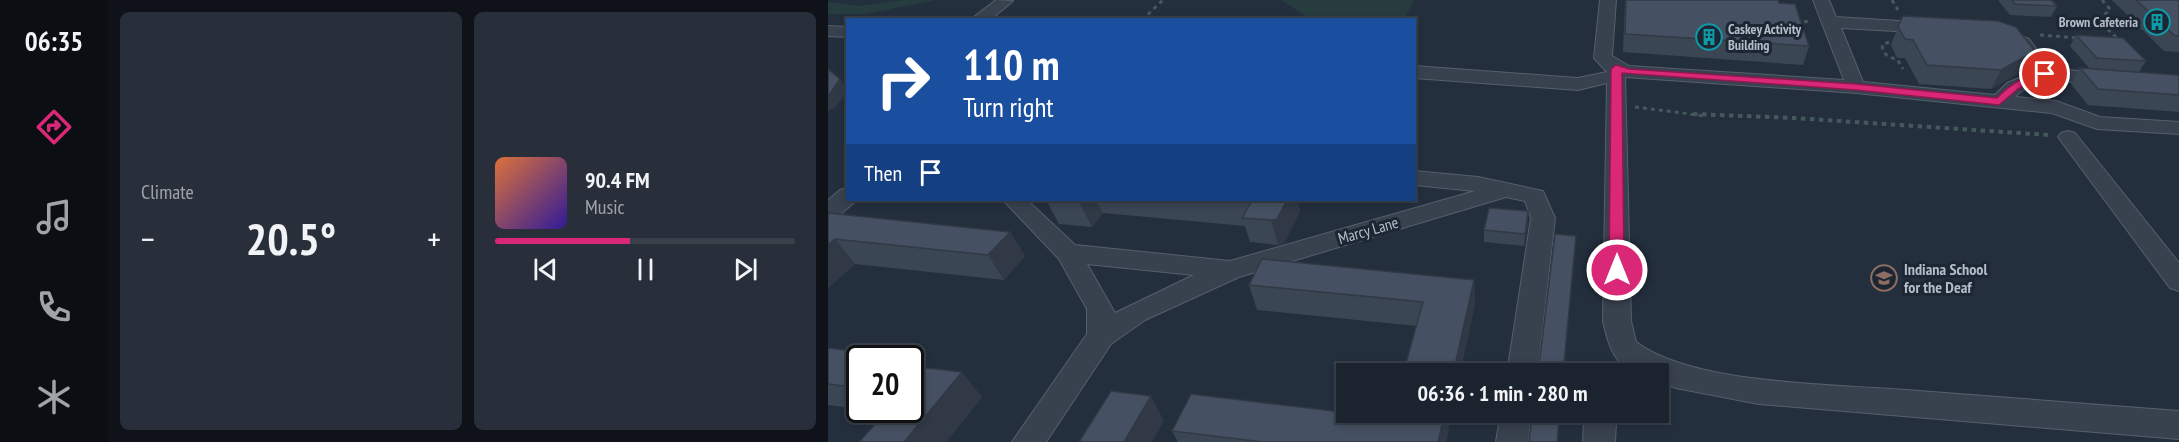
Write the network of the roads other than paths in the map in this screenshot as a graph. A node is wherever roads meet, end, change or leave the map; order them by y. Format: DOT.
graph roads {
  1 [pos="1608,0"];
  2 [pos="1821,0"];
  3 [pos="1005,1"];
  4 [pos="981,18"];
  5 [pos="1830,23"];
  6 [pos="1949,29"];
  7 [pos="828,31"];
  8 [pos="846,32"];
  9 [pos="1992,32"];
  10 [pos="1416,72"];
  11 [pos="1616,72"];
  12 [pos="2045,74"];
  13 [pos="2123,80"];
  14 [pos="1856,87"];
  15 [pos="1999,102"];
  16 [pos="2179,128"];
  17 [pos="2068,137"];
  18 [pos="1416,178"];
  19 [pos="1506,190"];
  20 [pos="846,197"];
  21 [pos="1015,201"];
  22 [pos="828,212"];
  23 [pos="1068,253"];
  24 [pos="1230,270"];
  25 [pos="2179,281"];
  26 [pos="1101,336"];
  27 [pos="1523,363"];
  28 [pos="1515,423"];
  29 [pos="2179,425"];
  30 [pos="1028,442"];
  31 [pos="1512,442"];
  1 -- 11 [label="street"];
  2 -- 5 [label="street"];
  3 -- 4 [label="street"];
  5 -- 6 [label="street"];
  5 -- 14 [label="street"];
  7 -- 8 [label="street"];
  9 -- 12 [label="street"];
  10 -- 11 [label="street"];
  11 -- 14 [label="street"];
  11 -- 29 [label="street"];
  12 -- 13 [label="street"];
  12 -- 15 [label="street"];
  14 -- 15 [label="street"];
  15 -- 16 [label="street"];
  17 -- 25 [label="street"];
  18 -- 19 [label="street, Marcy Lane"];
  19 -- 24 [label="street, Marcy Lane"];
  19 -- 27 [label="street, Marcy Lane"];
  20 -- 22 [label="street"];
  21 -- 23 [label="street"];
  23 -- 24 [label="street, Marcy Lane"];
  23 -- 26 [label="street"];
  24 -- 26 [label="street, Marcy Lane"];
  26 -- 30 [label="street, Marcy Lane"];
  28 -- 31 [label="street"];
}
